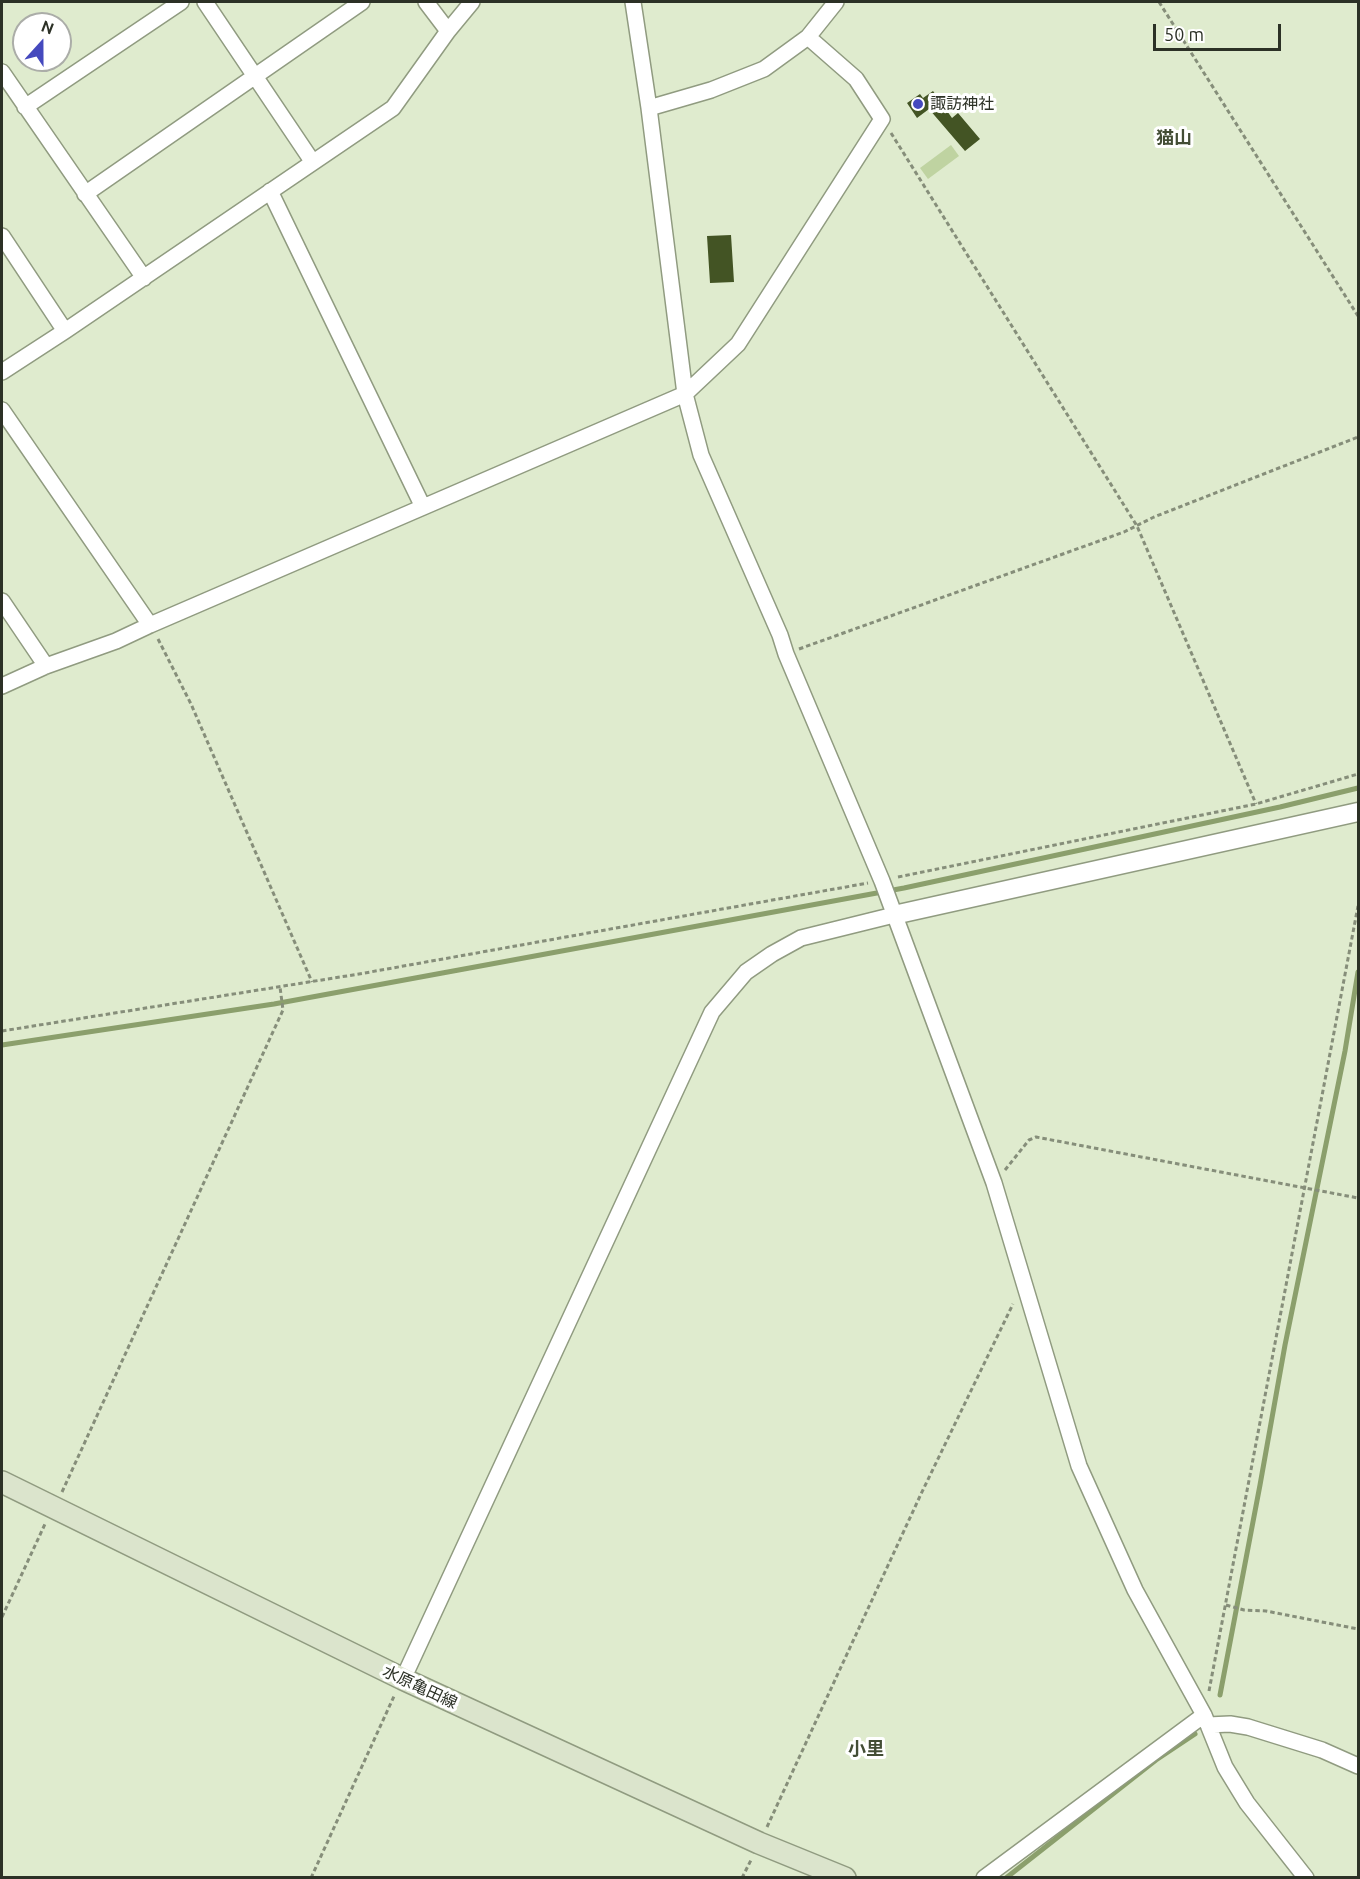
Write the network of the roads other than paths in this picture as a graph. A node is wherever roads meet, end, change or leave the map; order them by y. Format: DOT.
graph roads {
  1 [pos="181,2"];
  2 [pos="205,2"];
  3 [pos="362,2"];
  4 [pos="426,2"];
  5 [pos="472,2"];
  6 [pos="633,2"];
  7 [pos="836,2"];
  8 [pos="448,31"];
  9 [pos="808,37"];
  10 [pos="2,72"];
  11 [pos="255,76"];
  12 [pos="25,106"];
  13 [pos="649,108"];
  14 [pos="312,162"];
  15 [pos="270,191"];
  16 [pos="85,194"];
  17 [pos="2,236"];
  18 [pos="144,278"];
  19 [pos="66,331"];
  20 [pos="2,372"];
  21 [pos="685,394"];
  22 [pos="2,410"];
  23 [pos="423,507"];
  24 [pos="2,601"];
  25 [pos="150,625"];
  26 [pos="46,666"];
  27 [pos="2,686"];
  28 [pos="1359,812"];
  29 [pos="894,915"];
  30 [pos="2,1482"];
  31 [pos="403,1679"];
  32 [pos="1206,1720"];
  33 [pos="1359,1766"];
  34 [pos="845,1878"];
  35 [pos="984,1878"];
  36 [pos="1306,1878"];
  1 -- 12 [label="street"];
  2 -- 11 [label="street"];
  3 -- 11 [label="street"];
  4 -- 8 [label="street"];
  5 -- 8 [label="street"];
  6 -- 13 [label="street"];
  7 -- 9 [label="street"];
  8 -- 14 [label="street"];
  9 -- 13 [label="street"];
  9 -- 21 [label="street"];
  10 -- 12 [label="street"];
  11 -- 14 [label="street"];
  11 -- 16 [label="street"];
  12 -- 16 [label="street"];
  13 -- 21 [label="street"];
  14 -- 15 [label="street"];
  15 -- 18 [label="street"];
  15 -- 23 [label="street"];
  16 -- 18 [label="street"];
  17 -- 19 [label="street"];
  18 -- 19 [label="street"];
  19 -- 20 [label="street"];
  21 -- 23 [label="street"];
  21 -- 29 [label="street"];
  22 -- 25 [label="street"];
  23 -- 25 [label="street"];
  24 -- 26 [label="street"];
  25 -- 26 [label="street"];
  26 -- 27 [label="street"];
  28 -- 29 [label="street"];
  29 -- 31 [label="street"];
  29 -- 32 [label="street"];
  30 -- 31 [label="main road, 水原亀田線"];
  31 -- 34 [label="main road, 水原亀田線"];
  32 -- 33 [label="street"];
  32 -- 35 [label="street"];
  32 -- 36 [label="street"];
}
